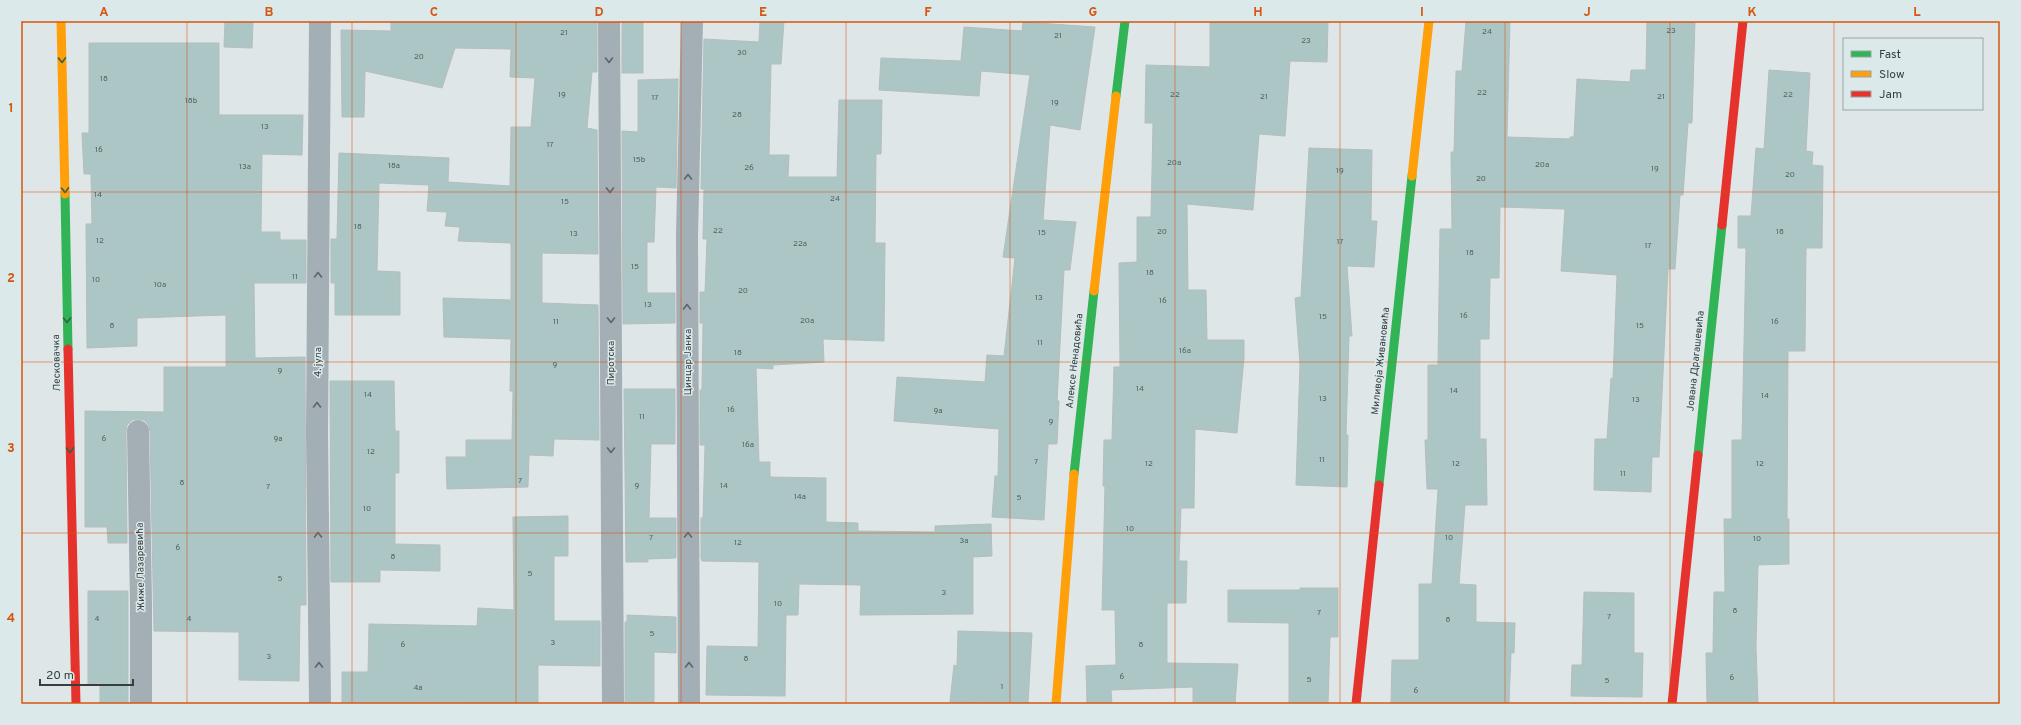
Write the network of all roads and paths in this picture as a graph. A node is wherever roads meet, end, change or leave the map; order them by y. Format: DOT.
graph roads {
  1 [pos="61,21"];
  2 [pos="320,21"];
  3 [pos="609,21"];
  4 [pos="692,21"];
  5 [pos="1125,21"];
  6 [pos="1428,21"];
  7 [pos="1743,21"];
  8 [pos="138,431"];
  9 [pos="76,704"];
  10 [pos="141,704"];
  11 [pos="320,704"];
  12 [pos="613,704"];
  13 [pos="689,704"];
  14 [pos="1056,704"];
  15 [pos="1356,704"];
  16 [pos="1672,704"];
  1 -- 9 [label="street, Лесковачка, one-way"];
  11 -- 2 [label="street, 4. јула, one-way"];
  3 -- 12 [label="street, Пиротска, one-way"];
  13 -- 4 [label="street, Цинцар Јанка, one-way"];
  5 -- 14 [label="street, Алексе Ненадовића"];
  6 -- 15 [label="street, Миливоја Живановића"];
  7 -- 16 [label="street, Јована Драгашевића"];
  8 -- 10 [label="street, Жиже Лазаревића"];
}
